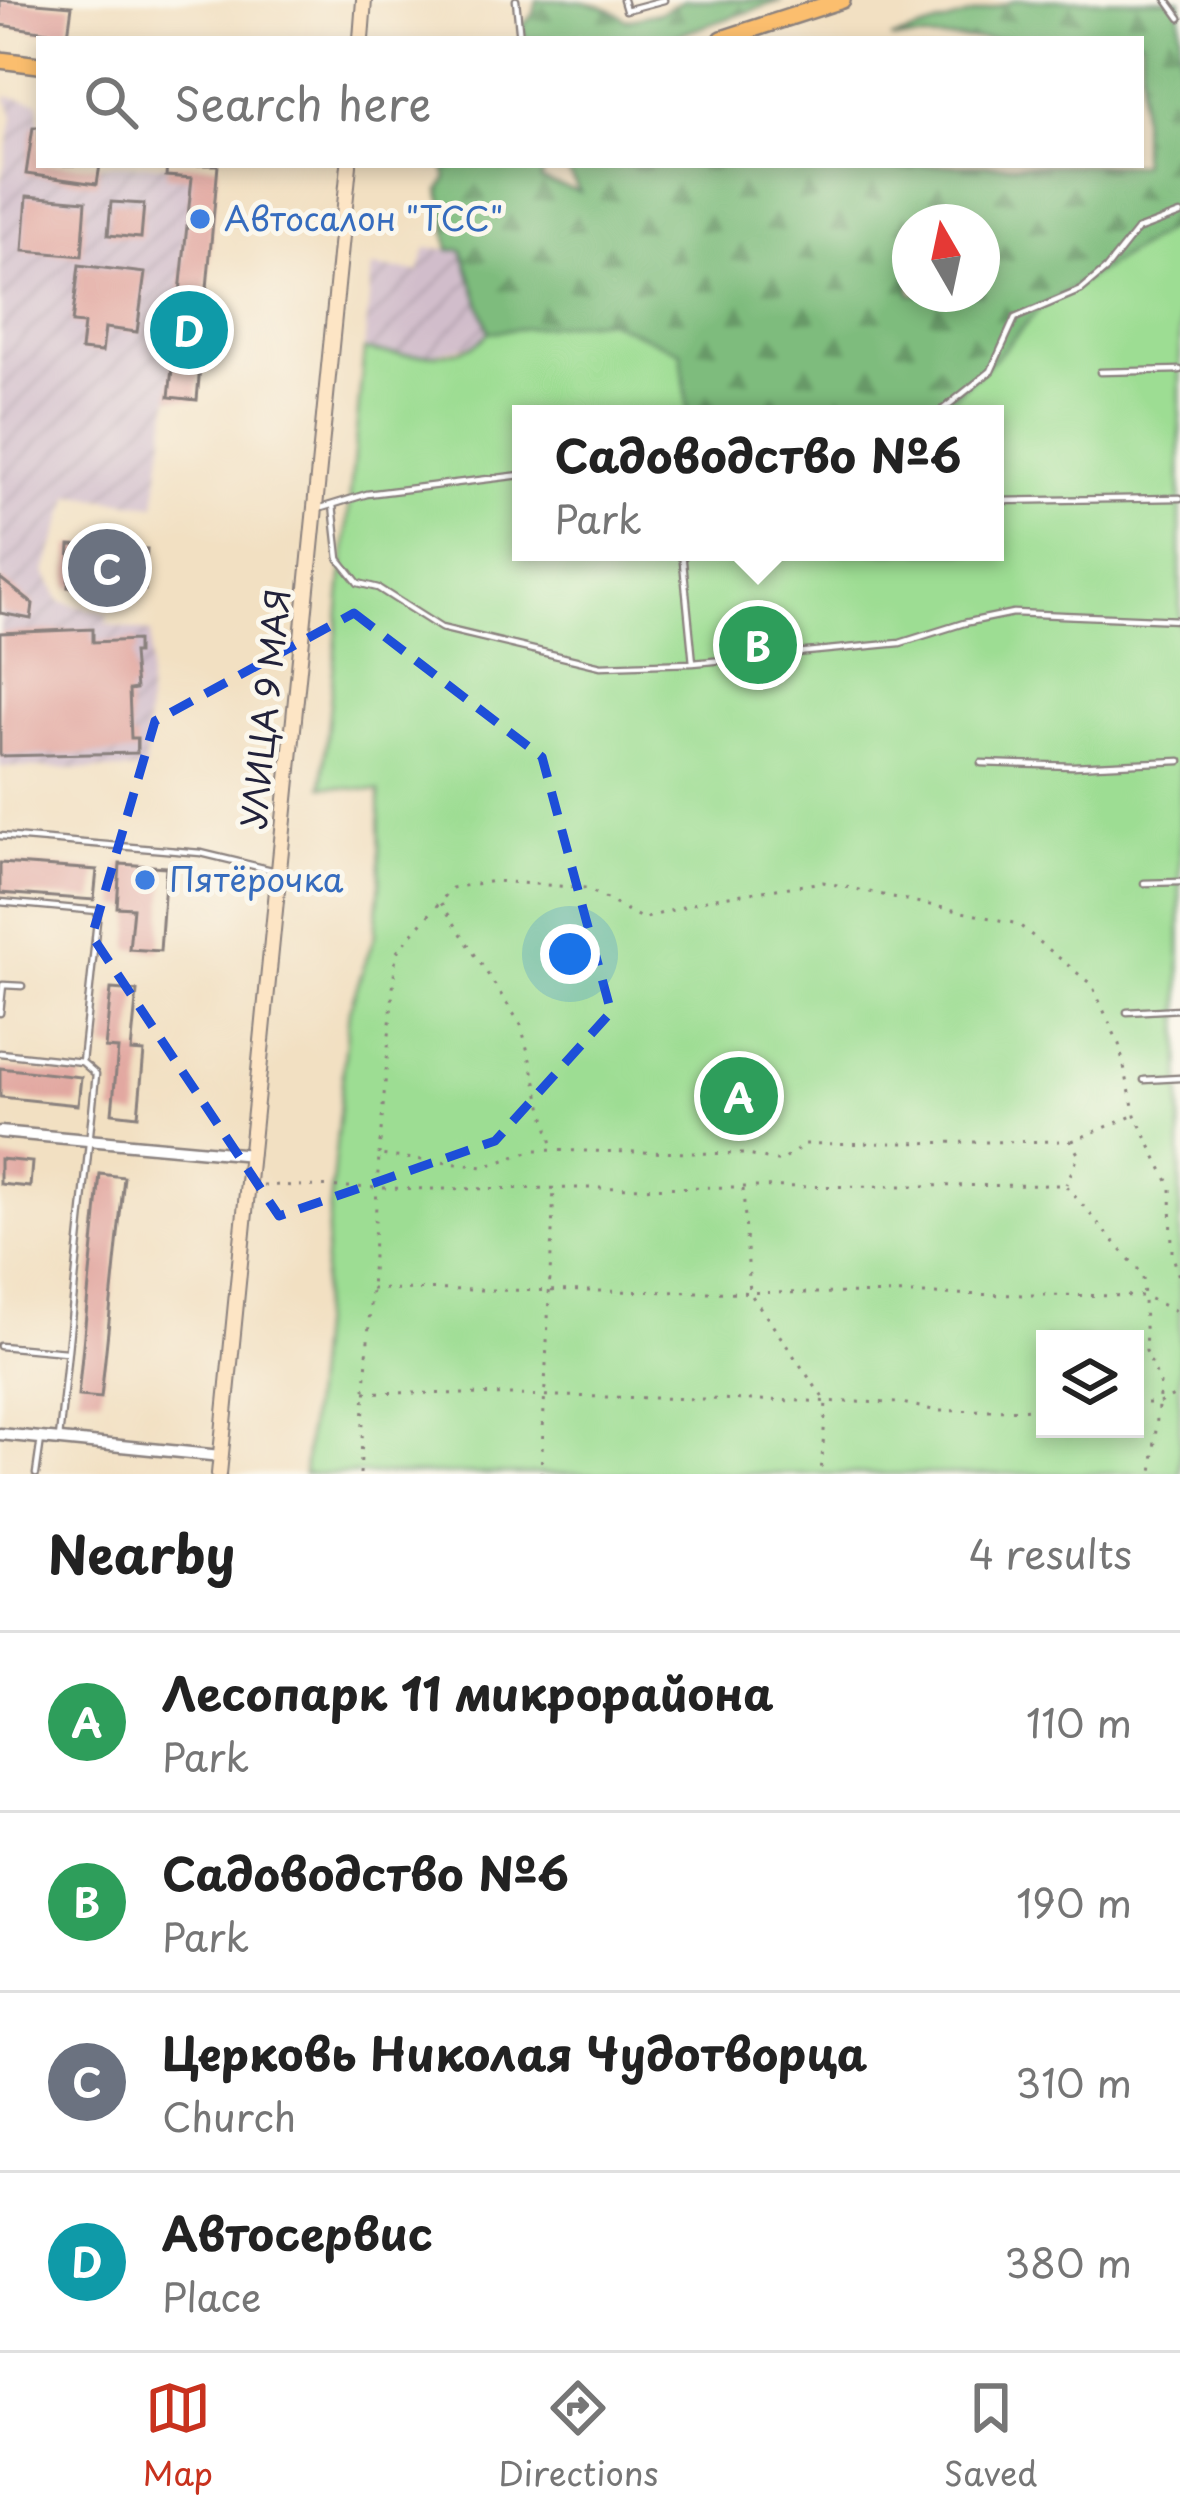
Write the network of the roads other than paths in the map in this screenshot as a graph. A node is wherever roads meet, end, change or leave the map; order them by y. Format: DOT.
graph roads {
  1 [pos="364,0"];
  2 [pos="516,0"];
  3 [pos="622,0"];
  4 [pos="842,0"];
  5 [pos="1167,0"];
  6 [pos="659,1"];
  7 [pos="804,6"];
  8 [pos="1180,19"];
  9 [pos="361,36"];
  10 [pos="520,36"];
  11 [pos="729,36"];
  12 [pos="0,60"];
  13 [pos="36,65"];
  14 [pos="350,168"];
  15 [pos="1180,214"];
  16 [pos="1180,370"];
  17 [pos="1100,372"];
  18 [pos="948,405"];
  19 [pos="512,476"];
  20 [pos="1180,498"];
  21 [pos="1004,501"];
  22 [pos="333,505"];
  23 [pos="313,510"];
  24 [pos="683,561"];
  25 [pos="1180,620"];
  26 [pos="693,663"];
  27 [pos="1180,760"];
  28 [pos="981,763"];
  29 [pos="0,836"];
  30 [pos="277,872"];
  31 [pos="1180,882"];
  32 [pos="1144,883"];
  33 [pos="0,902"];
  34 [pos="22,986"];
  35 [pos="1180,1009"];
  36 [pos="1127,1012"];
  37 [pos="0,1013"];
  38 [pos="0,1053"];
  39 [pos="82,1062"];
  40 [pos="1180,1078"];
  41 [pos="1144,1080"];
  42 [pos="0,1132"];
  43 [pos="91,1142"];
  44 [pos="252,1155"];
  45 [pos="0,1346"];
  46 [pos="68,1353"];
  47 [pos="0,1434"];
  48 [pos="40,1439"];
  49 [pos="58,1441"];
  50 [pos="220,1456"];
  51 [pos="36,1474"];
  52 [pos="219,1474"];
  1 -- 9 [label="main road"];
  2 -- 10 [label="lane"];
  3 -- 6 [label="lane"];
  4 -- 7 [label="main road"];
  5 -- 8 [label="lane"];
  7 -- 11 [label="main road"];
  12 -- 13 [label="main road"];
  14 -- 23 [label="main road, УЛИЦА 9 МАЯ"];
  15 -- 18 [label="lane"];
  16 -- 17 [label="lane"];
  19 -- 22 [label="lane"];
  20 -- 21 [label="lane"];
  22 -- 23 [label="lane"];
  22 -- 26 [label="lane"];
  23 -- 30 [label="main road, УЛИЦА 9 МАЯ"];
  24 -- 26 [label="lane"];
  25 -- 26 [label="lane"];
  27 -- 28 [label="lane"];
  29 -- 30 [label="lane"];
  30 -- 44 [label="main road, УЛИЦА 9 МАЯ"];
  31 -- 32 [label="lane"];
  33 -- 39 [label="lane"];
  34 -- 37 [label="lane"];
  35 -- 36 [label="lane"];
  38 -- 39 [label="lane"];
  39 -- 43 [label="lane"];
  40 -- 41 [label="lane"];
  42 -- 43 [label="street"];
  43 -- 44 [label="street"];
  43 -- 46 [label="lane"];
  44 -- 50 [label="main road, УЛИЦА 9 МАЯ"];
  45 -- 46 [label="lane"];
  46 -- 49 [label="lane"];
  47 -- 48 [label="street"];
  48 -- 49 [label="street"];
  48 -- 51 [label="lane"];
  49 -- 50 [label="street"];
  50 -- 52 [label="main road, УЛИЦА 9 МАЯ"];
}
